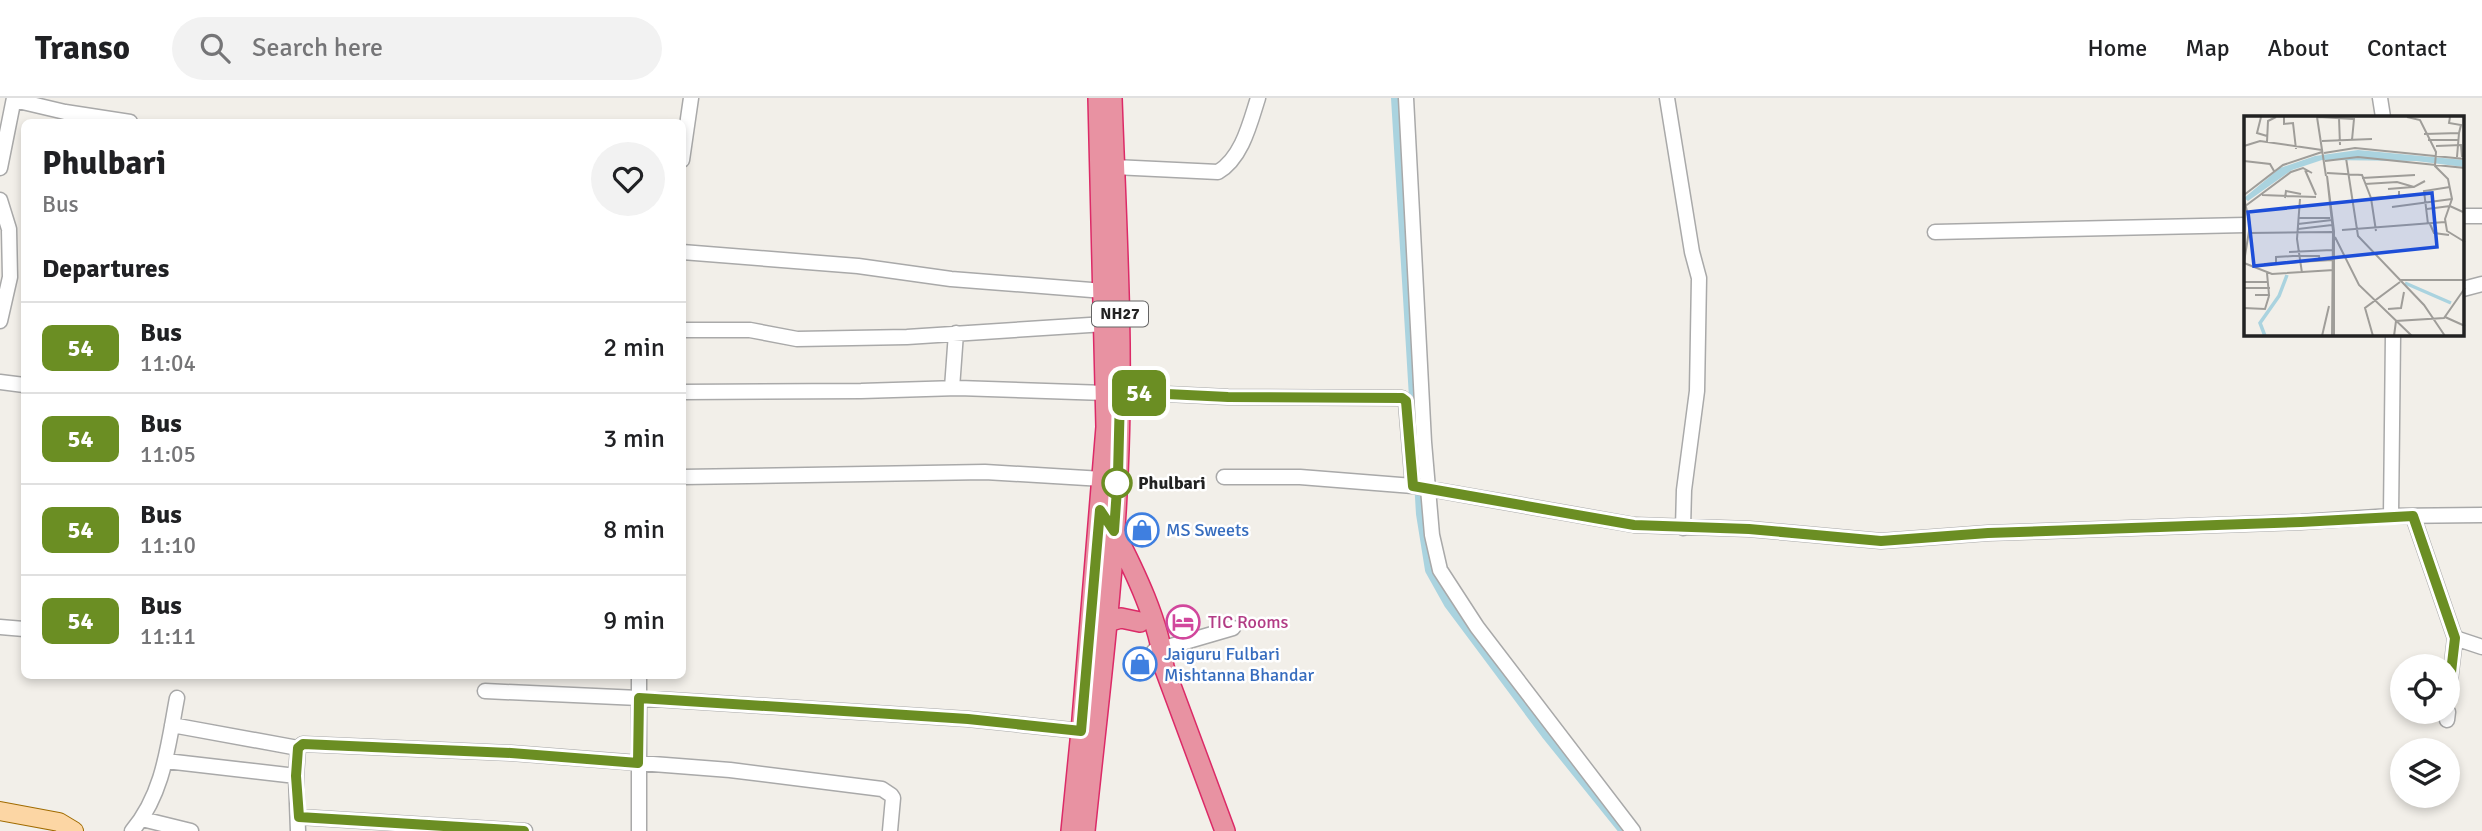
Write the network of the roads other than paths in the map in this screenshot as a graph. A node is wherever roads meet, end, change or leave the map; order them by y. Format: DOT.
graph roads {
  1 [pos="691,98"];
  2 [pos="1098,98"];
  3 [pos="1112,98"];
  4 [pos="1258,98"];
  5 [pos="1406,98"];
  6 [pos="1667,98"];
  7 [pos="2380,98"];
  8 [pos="14,99"];
  9 [pos="2384,116"];
  10 [pos="110,119"];
  11 [pos="686,132"];
  12 [pos="1115,167"];
  13 [pos="0,168"];
  14 [pos="0,200"];
  15 [pos="2464,216"];
  16 [pos="2482,216"];
  17 [pos="2244,225"];
  18 [pos="1936,232"];
  19 [pos="686,252"];
  20 [pos="2482,284"];
  21 [pos="2464,289"];
  22 [pos="1104,291"];
  23 [pos="0,321"];
  24 [pos="1105,324"];
  25 [pos="686,330"];
  26 [pos="956,333"];
  27 [pos="2393,336"];
  28 [pos="0,382"];
  29 [pos="21,385"];
  30 [pos="952,388"];
  31 [pos="686,392"];
  32 [pos="1113,393"];
  33 [pos="686,477"];
  34 [pos="1224,477"];
  35 [pos="1103,478"];
  36 [pos="1421,487"];
  37 [pos="2482,515"];
  38 [pos="2391,516"];
  39 [pos="2413,516"];
  40 [pos="1683,528"];
  41 [pos="1106,533"];
  42 [pos="1112,556"];
  43 [pos="1107,622"];
  44 [pos="1140,622"];
  45 [pos="0,627"];
  46 [pos="1233,628"];
  47 [pos="21,629"];
  48 [pos="2455,638"];
  49 [pos="2482,647"];
  50 [pos="2453,654"];
  51 [pos="1159,656"];
  52 [pos="639,679"];
  53 [pos="485,691"];
  54 [pos="177,698"];
  55 [pos="639,698"];
  56 [pos="172,725"];
  57 [pos="1081,731"];
  58 [pos="298,748"];
  59 [pos="166,761"];
  60 [pos="638,763"];
  61 [pos="296,776"];
  62 [pos="0,811"];
  63 [pos="142,819"];
  64 [pos="298,824"];
  65 [pos="74,831"];
  66 [pos="132,831"];
  67 [pos="191,831"];
  68 [pos="525,831"];
  69 [pos="639,831"];
  70 [pos="890,831"];
  71 [pos="1071,831"];
  72 [pos="1085,831"];
  73 [pos="1225,831"];
  74 [pos="1633,831"];
  1 -- 11 [label="street"];
  2 -- 22 [label="highway, NH27"];
  3 -- 12 [label="highway, NH27"];
  4 -- 12 [label="street"];
  5 -- 36 [label="street"];
  6 -- 40 [label="street"];
  7 -- 9 [label="street"];
  8 -- 10 [label="street"];
  8 -- 13 [label="street"];
  12 -- 32 [label="highway, NH27"];
  14 -- 23 [label="street"];
  15 -- 16 [label="street"];
  17 -- 18 [label="street"];
  19 -- 22 [label="street"];
  20 -- 21 [label="street"];
  22 -- 24 [label="highway, NH27"];
  24 -- 26 [label="street"];
  24 -- 32 [label="highway, NH27"];
  25 -- 26 [label="street"];
  26 -- 30 [label="street"];
  27 -- 38 [label="street"];
  28 -- 29 [label="street"];
  30 -- 31 [label="street"];
  30 -- 32 [label="street"];
  32 -- 35 [label="highway, NH27"];
  32 -- 36 [label="street"];
  32 -- 41 [label="highway, NH27"];
  33 -- 35 [label="street"];
  34 -- 36 [label="street"];
  35 -- 41 [label="highway, NH27"];
  36 -- 40 [label="street"];
  36 -- 74 [label="street"];
  37 -- 39 [label="street"];
  38 -- 39 [label="street"];
  38 -- 40 [label="street"];
  39 -- 48 [label="street"];
  41 -- 42 [label="highway, NH27"];
  41 -- 51 [label="highway, NH27"];
  41 -- 57 [label="highway"];
  42 -- 43 [label="highway"];
  42 -- 44 [label="highway, NH27"];
  43 -- 44 [label="highway"];
  43 -- 72 [label="highway"];
  44 -- 51 [label="highway, NH27"];
  45 -- 47 [label="street"];
  46 -- 51 [label="street"];
  48 -- 49 [label="street"];
  48 -- 50 [label="street"];
  51 -- 73 [label="highway, NH27"];
  52 -- 55 [label="street"];
  53 -- 55 [label="street"];
  54 -- 56 [label="street"];
  55 -- 57 [label="street"];
  55 -- 60 [label="street"];
  56 -- 58 [label="street"];
  56 -- 59 [label="street"];
  57 -- 71 [label="highway"];
  58 -- 60 [label="street"];
  58 -- 61 [label="street"];
  59 -- 61 [label="street"];
  59 -- 63 [label="street"];
  60 -- 69 [label="street"];
  60 -- 70 [label="street"];
  61 -- 64 [label="street"];
  62 -- 65 [label="main road"];
  63 -- 66 [label="street"];
  63 -- 67 [label="street"];
  64 -- 68 [label="street"];
}
